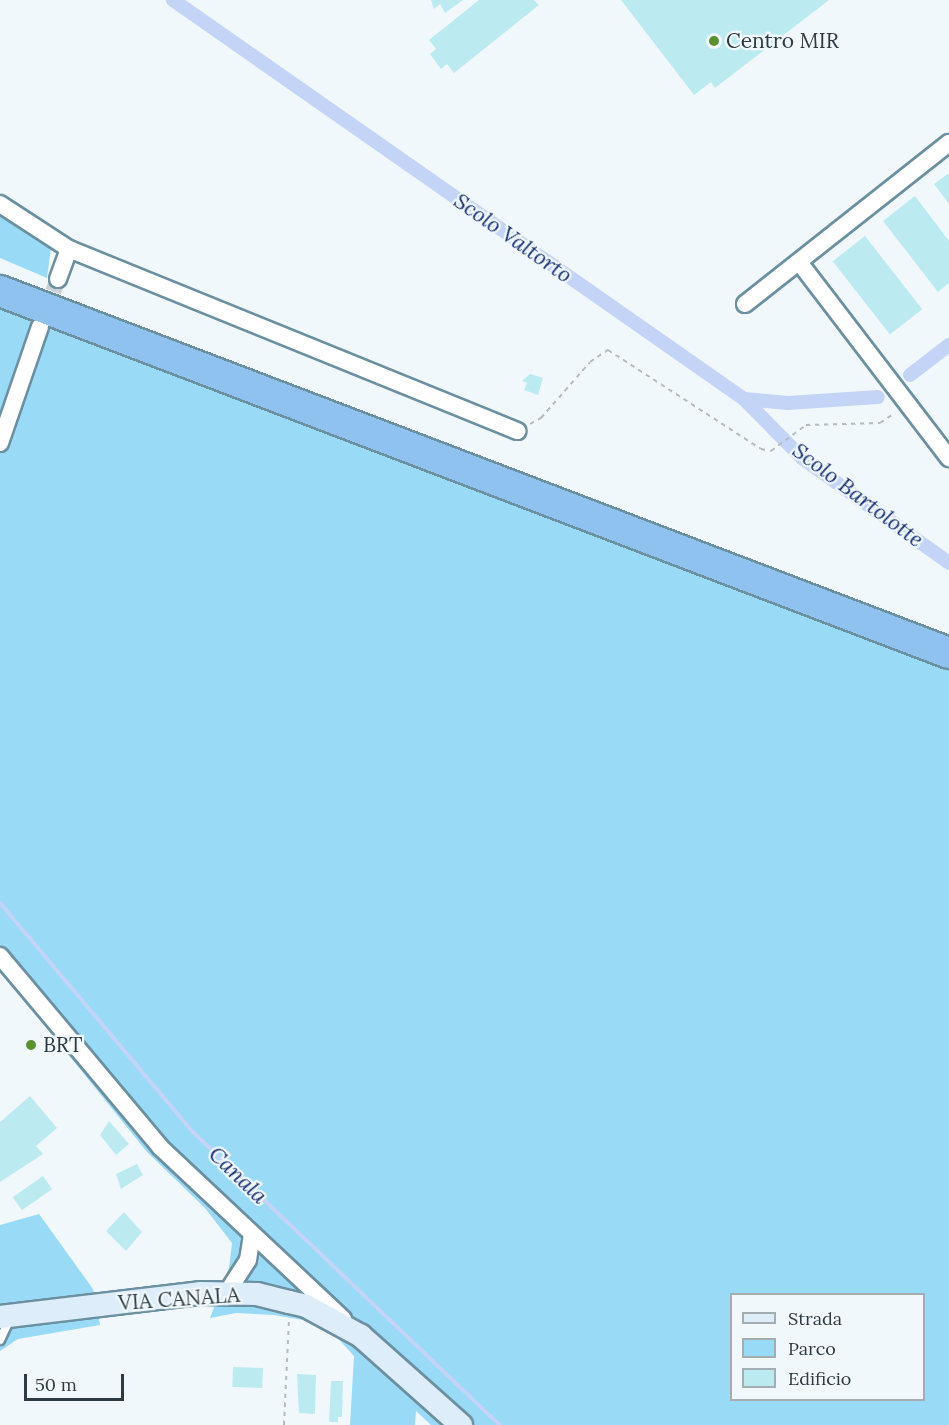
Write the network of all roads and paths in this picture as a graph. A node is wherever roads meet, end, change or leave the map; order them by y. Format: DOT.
graph roads {
  1 [pos="949,143"];
  2 [pos="0,204"];
  3 [pos="69,249"];
  4 [pos="798,262"];
  5 [pos="45,283"];
  6 [pos="0,284"];
  7 [pos="745,304"];
  8 [pos="40,327"];
  9 [pos="908,405"];
  10 [pos="517,431"];
  11 [pos="0,443"];
  12 [pos="946,447"];
  13 [pos="949,633"];
  14 [pos="949,653"];
  15 [pos="0,956"];
  16 [pos="252,1235"];
  17 [pos="226,1293"];
  18 [pos="289,1302"];
  19 [pos="6,1317"];
  20 [pos="361,1336"];
  21 [pos="0,1340"];
  22 [pos="284,1425"];
  23 [pos="461,1425"];
  1 -- 4 [label="street"];
  2 -- 3 [label="street"];
  3 -- 5 [label="street"];
  3 -- 10 [label="street"];
  4 -- 7 [label="street"];
  4 -- 9 [label="street"];
  5 -- 6 [label="highway"];
  5 -- 13 [label="highway"];
  6 -- 14 [label="highway"];
  8 -- 11 [label="street"];
  9 -- 10 [label="path"];
  9 -- 12 [label="street"];
  15 -- 16 [label="street"];
  16 -- 17 [label="street"];
  16 -- 20 [label="street"];
  17 -- 18 [label="street, VIA CANALA"];
  17 -- 19 [label="street, VIA CANALA"];
  18 -- 20 [label="street, VIA CANALA"];
  18 -- 22 [label="path"];
  19 -- 21 [label="lane"];
  20 -- 23 [label="street, VIA CANALA"];
}
